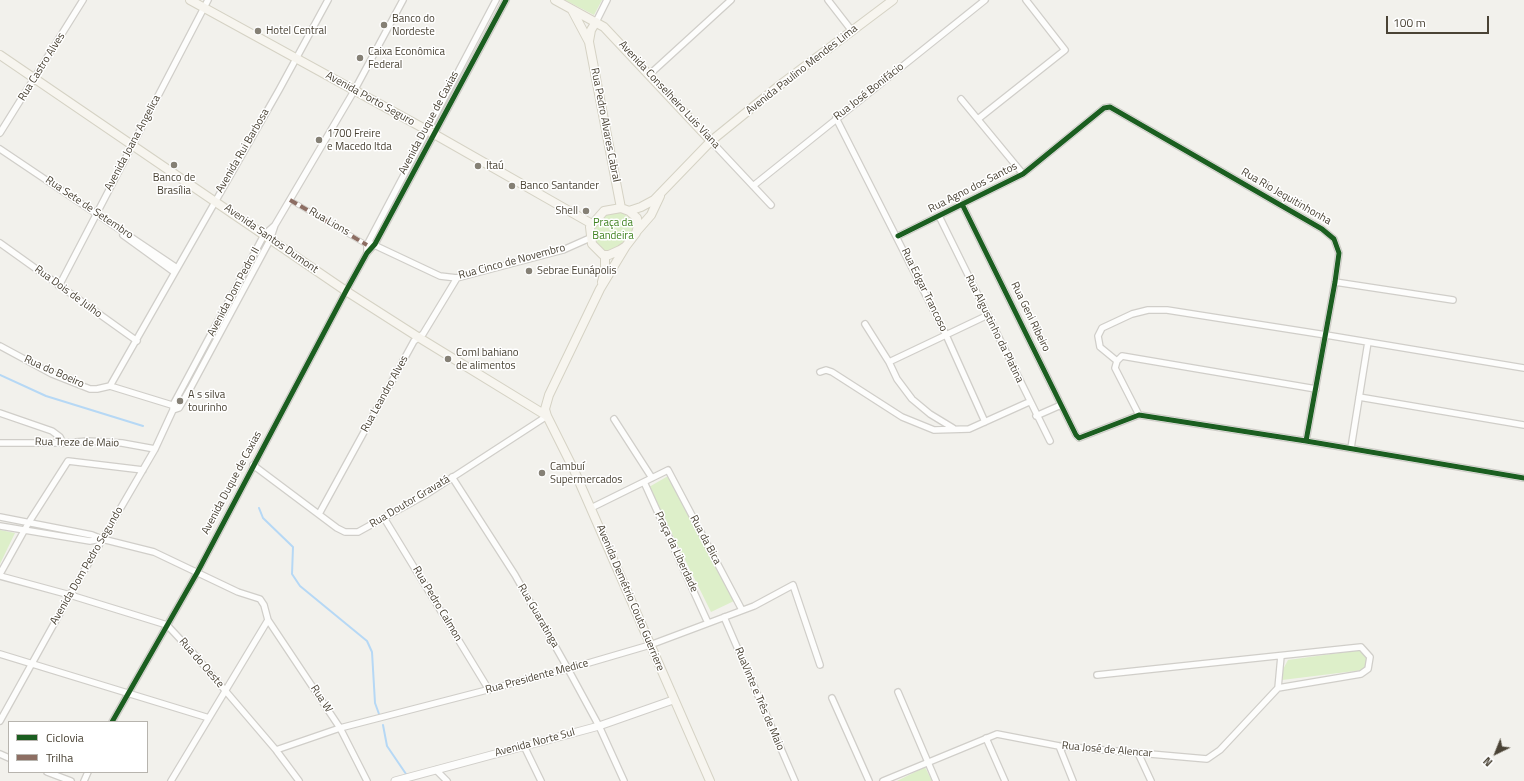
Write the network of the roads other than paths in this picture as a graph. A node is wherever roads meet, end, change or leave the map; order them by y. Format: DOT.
graph roads {
  1 [pos="83,0"];
  2 [pos="190,0"];
  3 [pos="208,0"];
  4 [pos="328,0"];
  5 [pos="403,0"];
  6 [pos="496,0"];
  7 [pos="506,0"];
  8 [pos="555,0"];
  9 [pos="607,0"];
  10 [pos="730,0"];
  11 [pos="828,0"];
  12 [pos="893,0"];
  13 [pos="985,0"];
  14 [pos="1026,0"];
  15 [pos="204,8"];
  16 [pos="572,9"];
  17 [pos="596,22"];
  18 [pos="852,31"];
  19 [pos="589,42"];
  20 [pos="0,55"];
  21 [pos="296,59"];
  22 [pos="650,74"];
  23 [pos="35,79"];
  24 [pos="354,91"];
  25 [pos="961,99"];
  26 [pos="1110,107"];
  27 [pos="836,118"];
  28 [pos="978,119"];
  29 [pos="426,130"];
  30 [pos="0,133"];
  31 [pos="434,134"];
  32 [pos="711,140"];
  33 [pos="132,145"];
  34 [pos="0,149"];
  35 [pos="0,152"];
  36 [pos="1023,174"];
  37 [pos="753,186"];
  38 [pos="661,193"];
  39 [pos="290,200"];
  40 [pos="215,201"];
  41 [pos="962,204"];
  42 [pos="771,205"];
  43 [pos="625,209"];
  44 [pos="95,214"];
  45 [pos="939,216"];
  46 [pos="592,224"];
  47 [pos="636,233"];
  48 [pos="898,236"];
  49 [pos="267,237"];
  50 [pos="590,238"];
  51 [pos="0,243"];
  52 [pos="367,244"];
  53 [pos="375,244"];
  54 [pos="626,246"];
  55 [pos="368,253"];
  56 [pos="605,256"];
  57 [pos="176,270"];
  58 [pos="457,278"];
  59 [pos="239,282"];
  60 [pos="1335,282"];
  61 [pos="60,286"];
  62 [pos="245,286"];
  63 [pos="600,289"];
  64 [pos="346,291"];
  65 [pos="1453,300"];
  66 [pos="988,315"];
  67 [pos="865,324"];
  68 [pos="210,335"];
  69 [pos="946,335"];
  70 [pos="1326,335"];
  71 [pos="418,337"];
  72 [pos="217,339"];
  73 [pos="137,341"];
  74 [pos="1368,342"];
  75 [pos="0,346"];
  76 [pos="1117,361"];
  77 [pos="889,362"];
  78 [pos="1524,368"];
  79 [pos="820,372"];
  80 [pos="110,386"];
  81 [pos="1316,389"];
  82 [pos="1359,397"];
  83 [pos="1029,402"];
  84 [pos="1061,405"];
  85 [pos="175,408"];
  86 [pos="0,413"];
  87 [pos="1139,415"];
  88 [pos="547,416"];
  89 [pos="1036,416"];
  90 [pos="614,419"];
  91 [pos="985,422"];
  92 [pos="1524,425"];
  93 [pos="954,429"];
  94 [pos="1050,441"];
  95 [pos="1306,441"];
  96 [pos="0,443"];
  97 [pos="63,443"];
  98 [pos="1351,448"];
  99 [pos="154,449"];
  100 [pos="253,465"];
  101 [pos="143,470"];
  102 [pos="452,477"];
  103 [pos="652,478"];
  104 [pos="1524,478"];
  105 [pos="644,482"];
  106 [pos="591,508"];
  107 [pos="319,514"];
  108 [pos="0,517"];
  109 [pos="384,518"];
  110 [pos="29,522"];
  111 [pos="0,526"];
  112 [pos="24,532"];
  113 [pos="102,539"];
  114 [pos="197,573"];
  115 [pos="0,575"];
  116 [pos="70,595"];
  117 [pos="742,610"];
  118 [pos="724,617"];
  119 [pos="268,620"];
  120 [pos="708,623"];
  121 [pos="167,625"];
  122 [pos="650,645"];
  123 [pos="0,654"];
  124 [pos="1281,656"];
  125 [pos="31,664"];
  126 [pos="820,665"];
  127 [pos="568,669"];
  128 [pos="1097,675"];
  129 [pos="1278,688"];
  130 [pos="489,690"];
  131 [pos="225,691"];
  132 [pos="898,692"];
  133 [pos="127,694"];
  134 [pos="832,698"];
  135 [pos="674,700"];
  136 [pos="209,718"];
  137 [pos="0,721"];
  138 [pos="113,721"];
  139 [pos="599,726"];
  140 [pos="340,728"];
  141 [pos="986,738"];
  142 [pos="524,746"];
  143 [pos="1059,746"];
  144 [pos="276,750"];
  145 [pos="1138,753"];
  146 [pos="928,762"];
  147 [pos="436,770"];
  148 [pos="50,773"];
  149 [pos="71,781"];
  150 [pos="171,781"];
  151 [pos="299,781"];
  152 [pos="367,781"];
  153 [pos="396,781"];
  154 [pos="448,781"];
  155 [pos="540,781"];
  156 [pos="624,781"];
  157 [pos="710,781"];
  158 [pos="795,781"];
  159 [pos="868,781"];
  160 [pos="883,781"];
  161 [pos="936,781"];
  162 [pos="1005,781"];
  163 [pos="1073,781"];
  164 [pos="1151,781"];
  1 -- 23 [label="street, Rua Castro Alves"];
  2 -- 15 [label="main road, Avenida Porto Seguro"];
  3 -- 15 [label="street, Avenida Joana Angelica"];
  4 -- 21 [label="street, Avenida Rui Barbosa"];
  5 -- 24 [label="street"];
  6 -- 29 [label="street, Avenida Duque de Caxias"];
  7 -- 31 [label="street, Avenida Duque de Caxias"];
  8 -- 16 [label="main road, Avenida Conselheiro Luis Viana"];
  9 -- 17 [label="street"];
  10 -- 22 [label="street"];
  11 -- 18 [label="street"];
  12 -- 18 [label="main road, Avenida Paulino Mendes Lima"];
  13 -- 27 [label="street, Rua José Bonifácio"];
  14 -- 28 [label="street"];
  15 -- 21 [label="main road, Avenida Porto Seguro"];
  15 -- 33 [label="street, Avenida Joana Angelica"];
  16 -- 17 [label="main road, Avenida Conselheiro Luis Viana"];
  16 -- 19 [label="main road, Rua Pedro Alvares Cabral"];
  17 -- 19 [label="main road, Rua Pedro Alvares Cabral"];
  17 -- 22 [label="main road, Avenida Conselheiro Luis Viana"];
  18 -- 32 [label="main road, Avenida Paulino Mendes Lima"];
  19 -- 43 [label="main road, Rua Pedro Alvares Cabral"];
  20 -- 23 [label="main road, Avenida Santos Dumont"];
  21 -- 24 [label="main road, Avenida Porto Seguro"];
  21 -- 40 [label="street, Avenida Rui Barbosa"];
  22 -- 32 [label="main road, Avenida Conselheiro Luis Viana"];
  23 -- 30 [label="street, Rua Castro Alves"];
  23 -- 33 [label="main road, Avenida Santos Dumont"];
  24 -- 29 [label="main road, Avenida Porto Seguro"];
  24 -- 39 [label="street"];
  25 -- 28 [label="street"];
  26 -- 36 [label="street, Rua Agno dos Santos"];
  26 -- 60 [label="street, Rua Rio Jequitinhonha"];
  27 -- 37 [label="street, Rua José Bonifácio"];
  27 -- 48 [label="street, Rua Edgar Trancoso"];
  28 -- 36 [label="street"];
  29 -- 31 [label="main road, Avenida Porto Seguro"];
  29 -- 52 [label="street, Avenida Duque de Caxias"];
  31 -- 46 [label="main road, Avenida Porto Seguro"];
  31 -- 53 [label="street, Avenida Duque de Caxias"];
  32 -- 37 [label="street, Avenida Conselheiro Luis Viana"];
  32 -- 38 [label="main road, Avenida Paulino Mendes Lima"];
  33 -- 40 [label="main road, Avenida Santos Dumont"];
  33 -- 44 [label="street, Avenida Joana Angelica"];
  34 -- 44 [label="street, Rua Sete de Setembro"];
  35 -- 44 [label="street, Rua Sete de Setembro"];
  36 -- 41 [label="street, Rua Agno dos Santos"];
  37 -- 42 [label="street, Avenida Conselheiro Luis Viana"];
  38 -- 43 [label="main road"];
  38 -- 47 [label="main road"];
  39 -- 49 [label="street, Avenida Dom Pedro II"];
  39 -- 52 [label="street, Rua Lions"];
  40 -- 49 [label="main road, Avenida Santos Dumont"];
  40 -- 57 [label="street, Avenida Rui Barbosa"];
  41 -- 45 [label="street, Rua Agno dos Santos"];
  41 -- 84 [label="street, Rua Geni Ribeiro"];
  43 -- 46 [label="main road"];
  43 -- 47 [label="main road"];
  44 -- 57 [label="street, Rua Sete de Setembro"];
  44 -- 61 [label="street, Avenida Joana Angelica"];
  45 -- 48 [label="street, Rua Agno dos Santos"];
  45 -- 66 [label="street, Rua Algustinho da Platina"];
  46 -- 50 [label="main road"];
  47 -- 54 [label="main road"];
  48 -- 69 [label="street, Rua Edgar Trancoso"];
  49 -- 59 [label="street, Avenida Dom Pedro II"];
  49 -- 62 [label="street, Avenida Dom Pedro II"];
  49 -- 64 [label="main road, Avenida Santos Dumont"];
  50 -- 56 [label="main road"];
  50 -- 58 [label="street, Rua Cinco de Novembro"];
  51 -- 61 [label="street, Rua Dois de Julho"];
  52 -- 53 [label="street, Rua Cinco de Novembro"];
  52 -- 55 [label="street"];
  53 -- 55 [label="street, Avenida Duque de Caxias"];
  53 -- 58 [label="street, Rua Cinco de Novembro"];
  54 -- 56 [label="main road"];
  54 -- 63 [label="main road"];
  55 -- 64 [label="street, Avenida Duque de Caxias"];
  56 -- 63 [label="main road"];
  57 -- 73 [label="street, Avenida Rui Barbosa"];
  58 -- 71 [label="street, Rua Leandro Alves"];
  59 -- 62 [label="street"];
  59 -- 68 [label="street, Avenida Dom Pedro II"];
  60 -- 65 [label="street"];
  60 -- 70 [label="street, Rua Rio Jequitinhonha"];
  61 -- 73 [label="street, Rua Dois de Julho"];
  62 -- 72 [label="street, Avenida Dom Pedro II"];
  63 -- 88 [label="main road"];
  64 -- 71 [label="main road, Avenida Santos Dumont"];
  64 -- 100 [label="street, Avenida Duque de Caxias"];
  66 -- 69 [label="street"];
  66 -- 83 [label="street, Rua Algustinho da Platina"];
  67 -- 77 [label="street"];
  68 -- 72 [label="street"];
  68 -- 85 [label="street, Avenida Dom Pedro II"];
  69 -- 77 [label="street"];
  69 -- 91 [label="street, Rua Edgar Trancoso"];
  70 -- 74 [label="street"];
  70 -- 76 [label="street"];
  70 -- 81 [label="street, Rua Rio Jequitinhonha"];
  71 -- 88 [label="main road, Avenida Santos Dumont"];
  71 -- 107 [label="street, Rua Leandro Alves"];
  72 -- 85 [label="street, Avenida Dom Pedro II"];
  73 -- 80 [label="street, Avenida Rui Barbosa"];
  74 -- 78 [label="street"];
  74 -- 82 [label="street"];
  75 -- 80 [label="street, Rua do Boeiro"];
  76 -- 81 [label="street"];
  76 -- 87 [label="street"];
  77 -- 93 [label="street"];
  79 -- 93 [label="street"];
  80 -- 85 [label="street, Rua do Boeiro"];
  81 -- 95 [label="street, Rua Rio Jequitinhonha"];
  82 -- 92 [label="street"];
  82 -- 98 [label="street"];
  83 -- 89 [label="street, Rua Algustinho da Platina"];
  83 -- 91 [label="street"];
  84 -- 87 [label="street, Rua Geni Ribeiro"];
  84 -- 89 [label="street"];
  85 -- 99 [label="street, Avenida Dom Pedro Segundo"];
  86 -- 97 [label="street"];
  87 -- 95 [label="street"];
  88 -- 102 [label="street, Rua Doutor Gravatá"];
  88 -- 106 [label="main road, Avenida Demétrio Couto Guerriere"];
  89 -- 94 [label="street, Rua Algustinho da Platina"];
  90 -- 103 [label="street"];
  91 -- 93 [label="street"];
  95 -- 98 [label="street"];
  96 -- 97 [label="street, Rua Treze de Maio"];
  97 -- 99 [label="street, Rua Treze de Maio"];
  98 -- 104 [label="street"];
  99 -- 101 [label="street, Avenida Dom Pedro Segundo"];
  100 -- 107 [label="street, Rua Doutor Gravatá"];
  100 -- 114 [label="street, Avenida Duque de Caxias"];
  101 -- 110 [label="street"];
  101 -- 113 [label="street, Avenida Dom Pedro Segundo"];
  102 -- 109 [label="street, Rua Doutor Gravatá"];
  102 -- 127 [label="street, Rua Guaratinga"];
  103 -- 105 [label="street"];
  103 -- 117 [label="street, Rua da Bica"];
  105 -- 106 [label="street"];
  105 -- 120 [label="street, Praça da Liberdade"];
  106 -- 122 [label="main road, Avenida Demétrio Couto Guerriere"];
  107 -- 109 [label="street, Rua Doutor Gravatá"];
  108 -- 110 [label="street, Rua W"];
  109 -- 130 [label="street, Rua Pedro Calmon"];
  110 -- 112 [label="street"];
  110 -- 113 [label="street, Rua W"];
  111 -- 112 [label="street"];
  112 -- 113 [label="street"];
  112 -- 115 [label="street"];
  113 -- 114 [label="street, Rua W"];
  113 -- 116 [label="street, Avenida Dom Pedro Segundo"];
  114 -- 119 [label="street, Rua W"];
  114 -- 121 [label="street, Avenida Duque de Caxias"];
  115 -- 116 [label="street"];
  116 -- 121 [label="street"];
  116 -- 125 [label="street, Avenida Dom Pedro Segundo"];
  117 -- 118 [label="street, Rua Presidente Medice"];
  117 -- 126 [label="street, Rua Presidente Medice"];
  118 -- 120 [label="street, Rua Presidente Medice"];
  118 -- 158 [label="street, RuaVinte e Três de Maio"];
  119 -- 131 [label="street"];
  119 -- 140 [label="street, Rua W"];
  120 -- 122 [label="street, Rua Presidente Medice"];
  121 -- 131 [label="street, Rua do Oeste"];
  121 -- 133 [label="street, Avenida Duque de Caxias"];
  122 -- 127 [label="street, Rua Presidente Medice"];
  122 -- 135 [label="main road, Avenida Demétrio Couto Guerriere"];
  123 -- 125 [label="street"];
  124 -- 128 [label="street"];
  124 -- 129 [label="street"];
  124 -- 129 [label="street"];
  125 -- 133 [label="street"];
  125 -- 137 [label="street, Avenida Dom Pedro Segundo"];
  127 -- 130 [label="street, Rua Presidente Medice"];
  127 -- 139 [label="street, Rua Guaratinga"];
  129 -- 145 [label="street, Rua José de Alencar"];
  130 -- 140 [label="street, Rua Presidente Medice"];
  131 -- 136 [label="street"];
  131 -- 144 [label="street, Rua do Oeste"];
  132 -- 146 [label="street"];
  133 -- 136 [label="street"];
  133 -- 138 [label="street, Avenida Duque de Caxias"];
  134 -- 159 [label="street"];
  135 -- 139 [label="street, Avenida Norte Sul"];
  135 -- 157 [label="main road, Avenida Demétrio Couto Guerriere"];
  136 -- 150 [label="street"];
  139 -- 142 [label="street, Avenida Norte Sul"];
  139 -- 156 [label="street, Rua Guaratinga"];
  140 -- 144 [label="street, Rua Presidente Medice"];
  140 -- 152 [label="street, Rua W"];
  141 -- 143 [label="street, Rua José de Alencar"];
  141 -- 146 [label="street, Rua José de Alencar"];
  141 -- 162 [label="street"];
  142 -- 147 [label="street, Avenida Norte Sul"];
  142 -- 155 [label="street"];
  143 -- 145 [label="street, Rua José de Alencar"];
  143 -- 163 [label="street"];
  144 -- 151 [label="street, Rua do Oeste"];
  145 -- 164 [label="street"];
  146 -- 160 [label="street, Rua José de Alencar"];
  146 -- 161 [label="street"];
  147 -- 153 [label="street, Avenida Norte Sul"];
  147 -- 154 [label="street"];
  148 -- 149 [label="street"];
}
